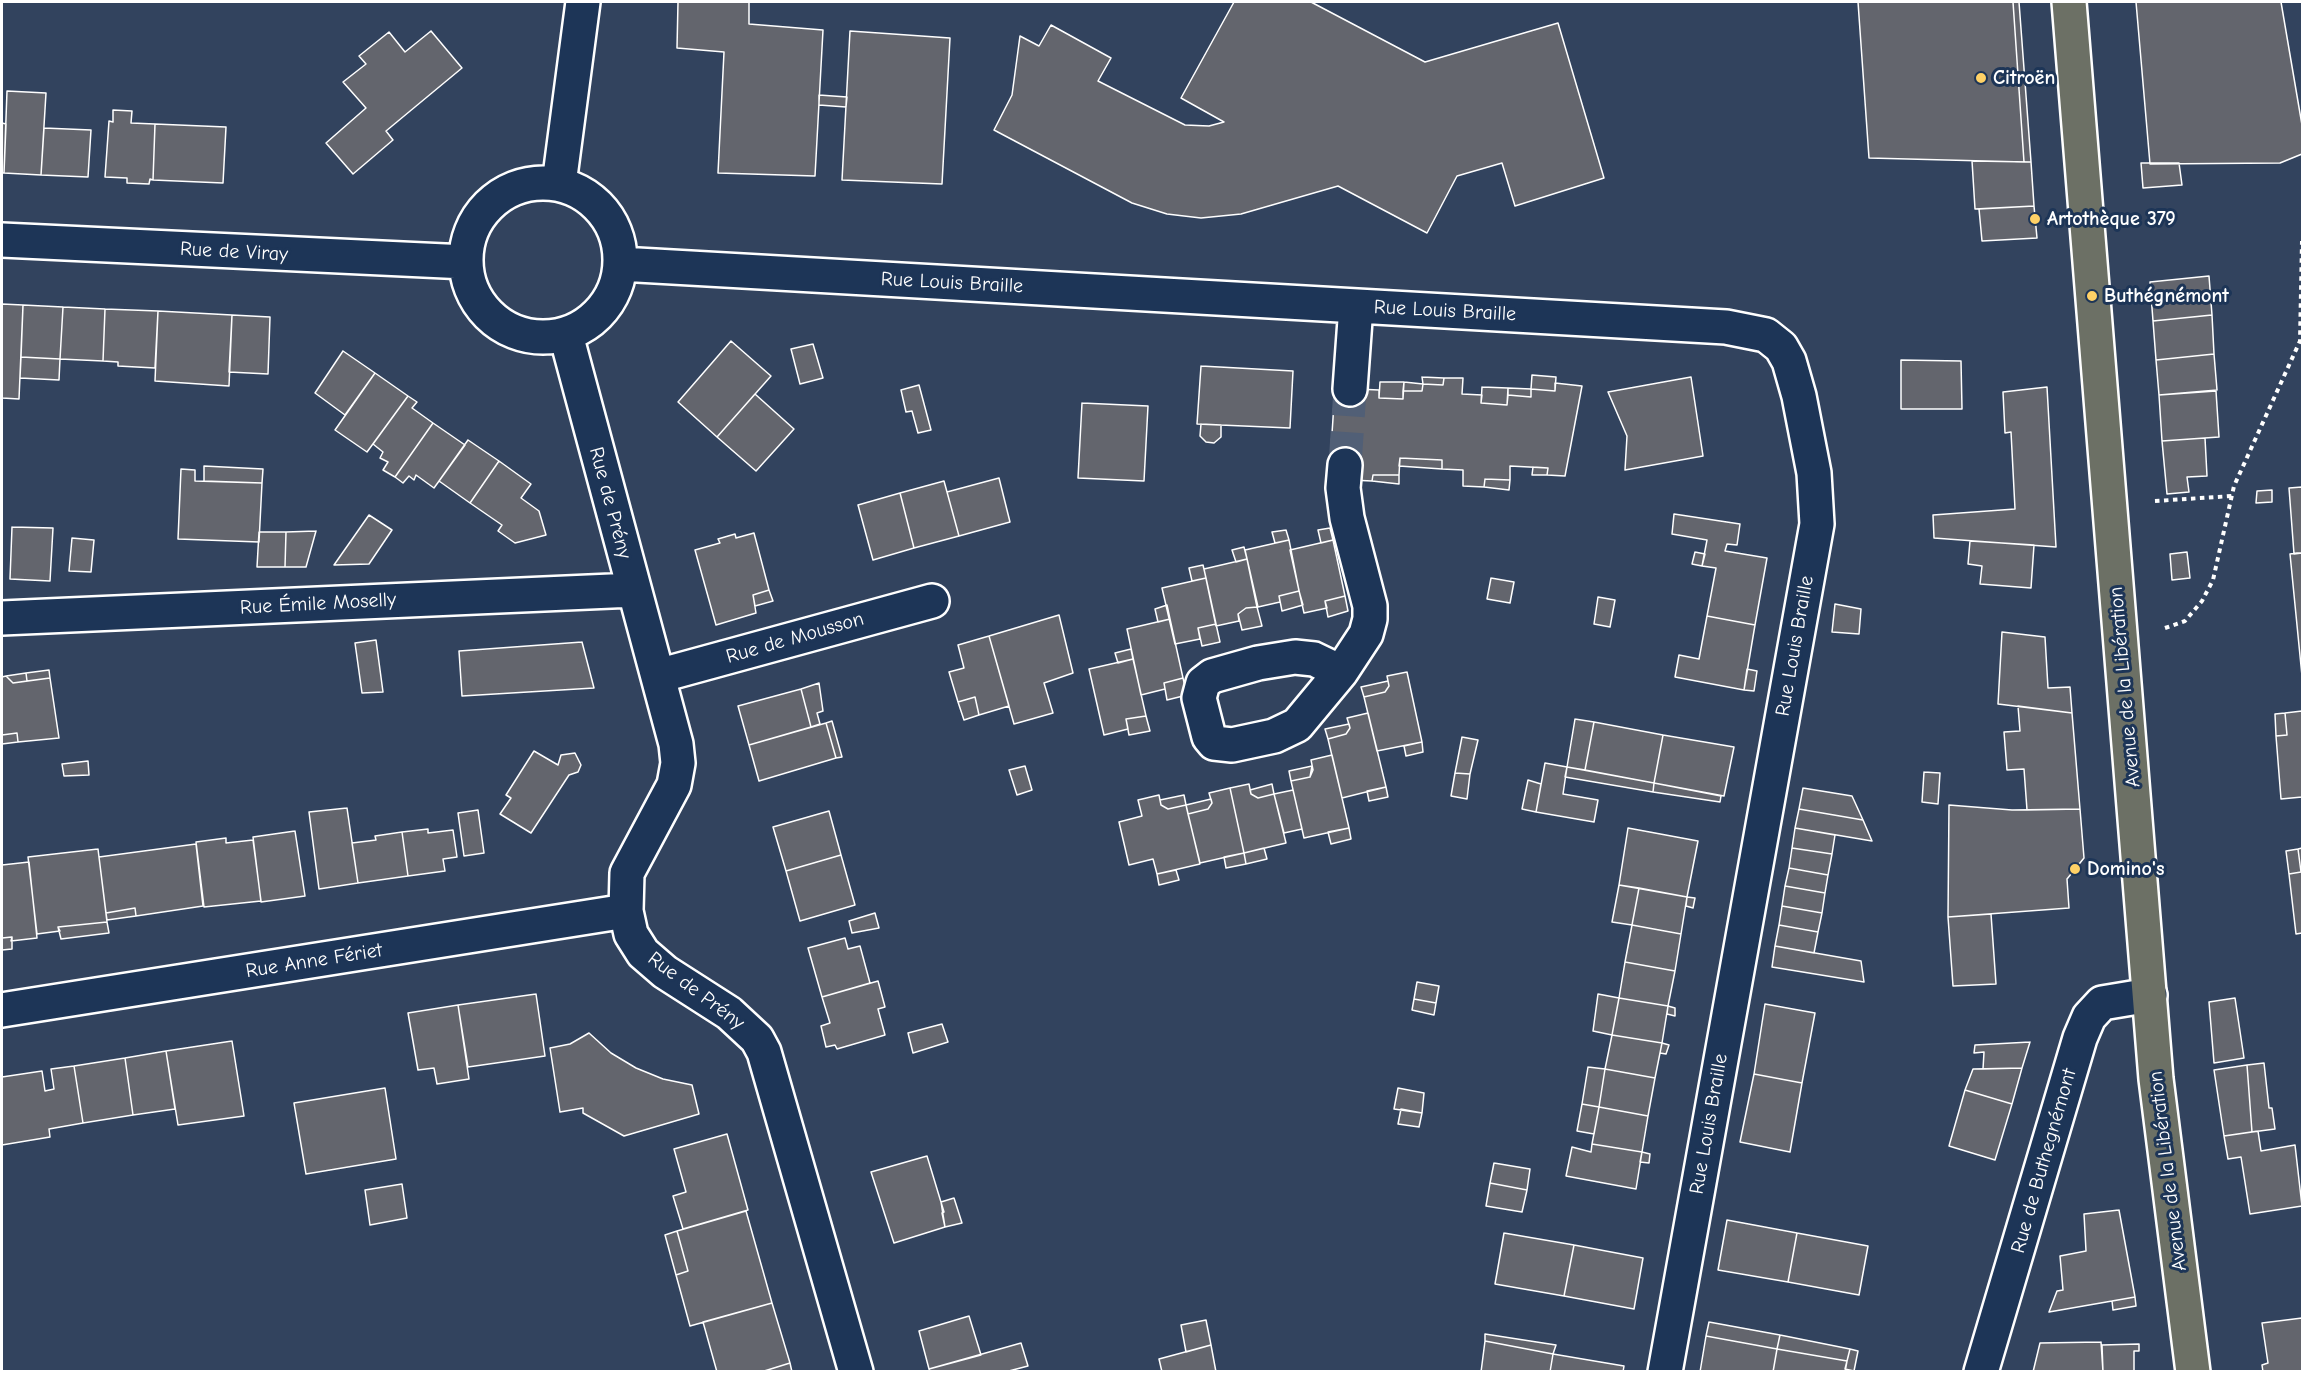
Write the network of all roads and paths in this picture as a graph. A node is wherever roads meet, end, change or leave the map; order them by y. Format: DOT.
graph roads {
  1 [pos="583,2"];
  2 [pos="2069,2"];
  3 [pos="559,184"];
  4 [pos="2,240"];
  5 [pos="2302,241"];
  6 [pos="466,262"];
  7 [pos="620,264"];
  8 [pos="1356,306"];
  9 [pos="566,335"];
  10 [pos="1350,389"];
  11 [pos="1345,465"];
  12 [pos="2232,496"];
  13 [pos="2155,501"];
  14 [pos="634,590"];
  15 [pos="932,601"];
  16 [pos="2,618"];
  17 [pos="2165,628"];
  18 [pos="1341,672"];
  19 [pos="658,676"];
  20 [pos="626,911"];
  21 [pos="2150,995"];
  22 [pos="2,1010"];
  23 [pos="856,1371"];
  24 [pos="1665,1371"];
  25 [pos="1982,1371"];
  26 [pos="2193,1371"];
  1 -- 3 [label="street"];
  2 -- 21 [label="main road, Avenue de la Libération"];
  3 -- 6 [label="street"];
  3 -- 7 [label="street"];
  4 -- 6 [label="street, Rue de Viray"];
  5 -- 12 [label="path"];
  6 -- 9 [label="street"];
  7 -- 8 [label="street, Rue Louis Braille"];
  7 -- 9 [label="street"];
  8 -- 10 [label="street, Rue Louis Braille"];
  8 -- 24 [label="street, Rue Louis Braille"];
  9 -- 14 [label="street, Rue de Prény"];
  11 -- 18 [label="street"];
  12 -- 13 [label="path"];
  12 -- 17 [label="path"];
  14 -- 16 [label="street, Rue Émile Moselly"];
  14 -- 19 [label="street, Rue de Prény"];
  15 -- 19 [label="street, Rue de Mousson"];
  19 -- 20 [label="street, Rue de Prény"];
  20 -- 22 [label="street, Rue Anne Fériet"];
  20 -- 23 [label="street, Rue de Prény"];
  21 -- 25 [label="street, Rue de Buthegnémont"];
  21 -- 26 [label="main road, Avenue de la Libération"];
}
